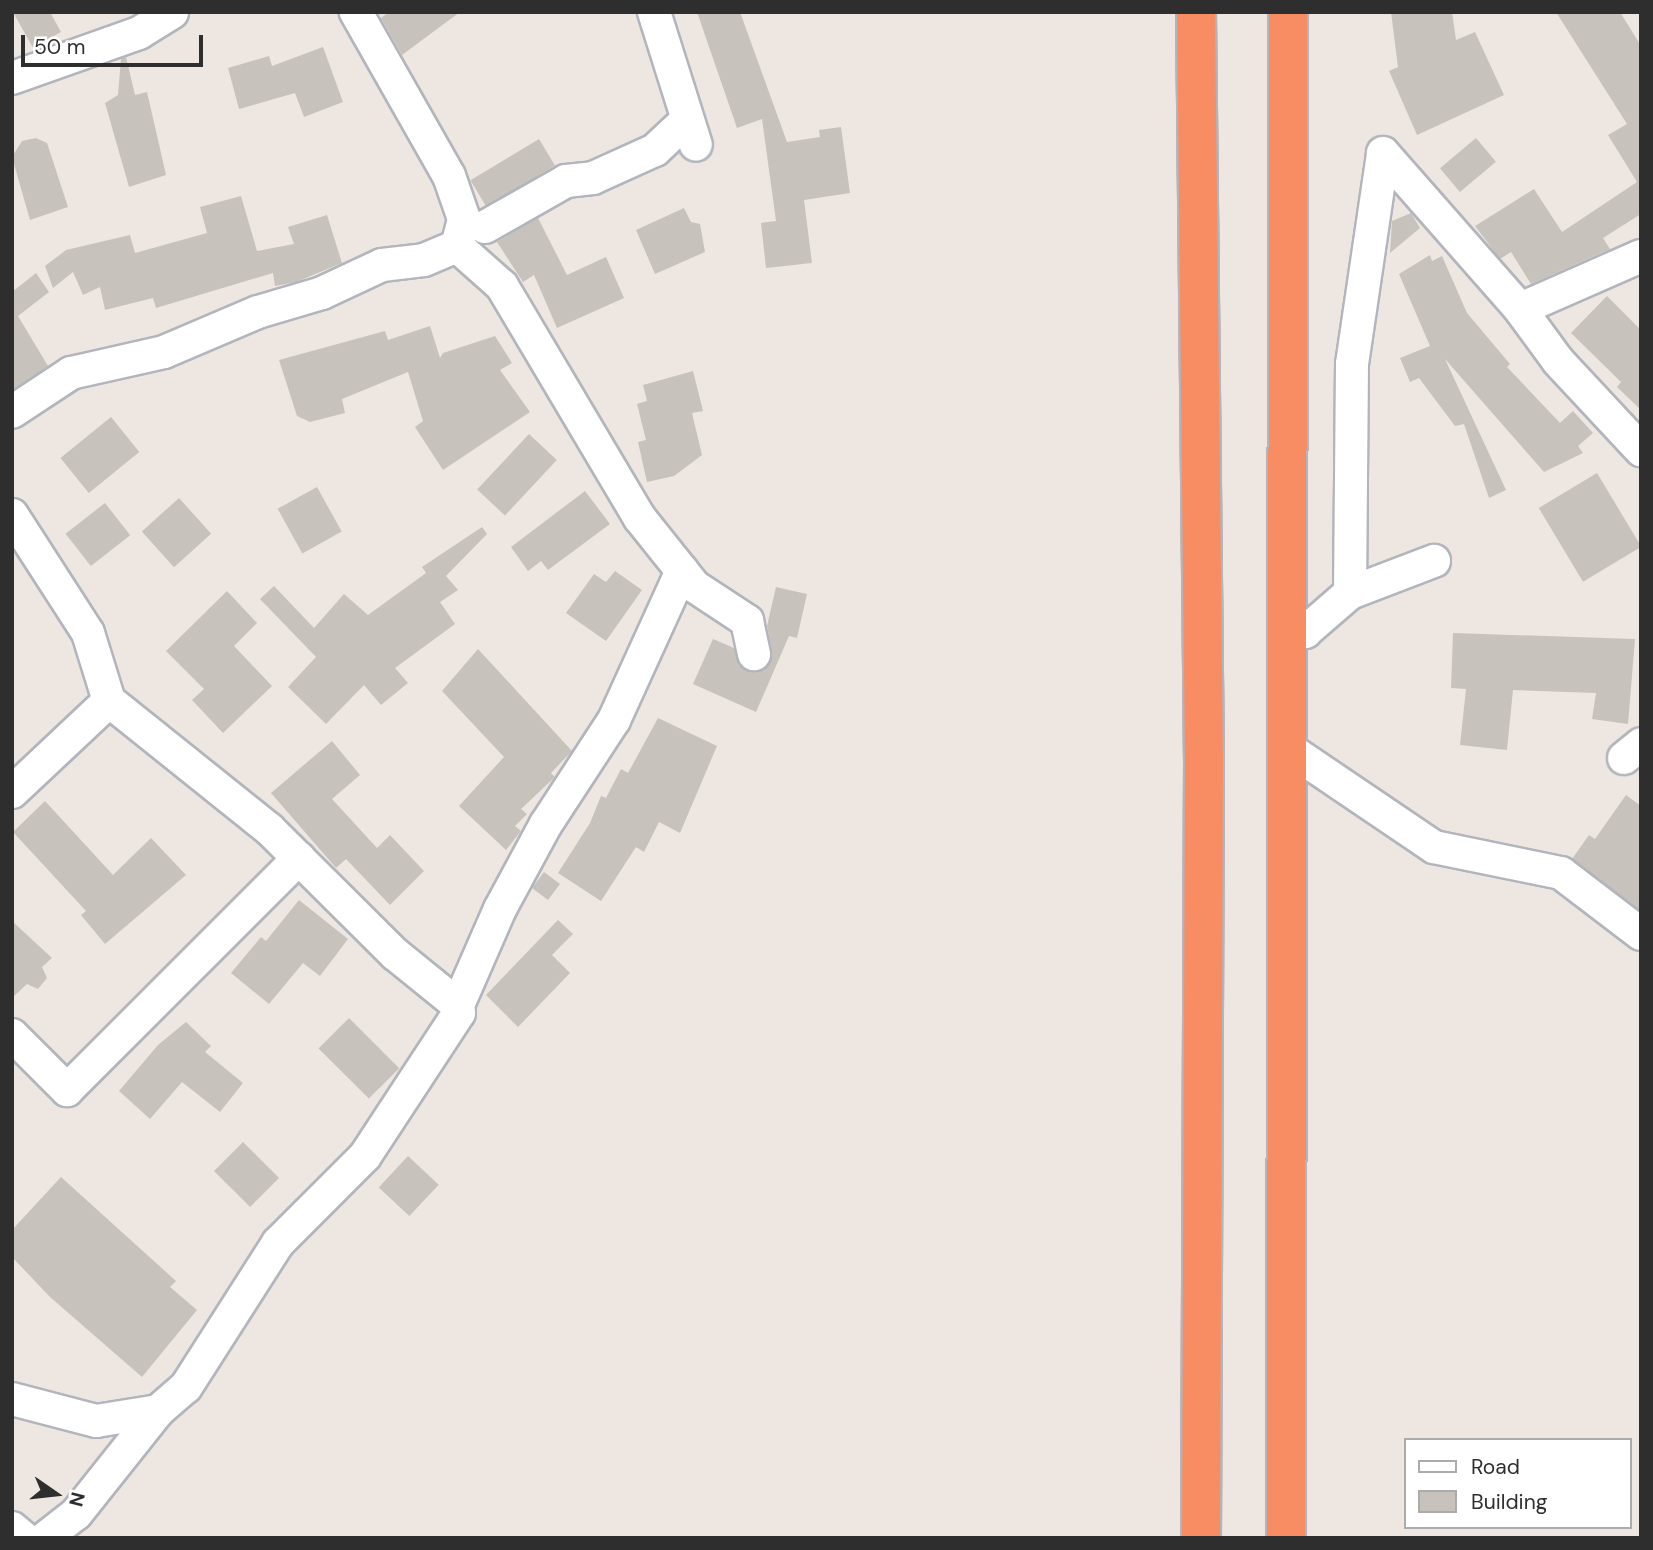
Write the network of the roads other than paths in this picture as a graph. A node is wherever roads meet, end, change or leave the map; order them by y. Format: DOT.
graph roads {
  1 [pos="172,12"];
  2 [pos="356,12"];
  3 [pos="654,12"];
  4 [pos="1196,12"];
  5 [pos="1287,12"];
  6 [pos="12,78"];
  7 [pos="485,227"];
  8 [pos="457,246"];
  9 [pos="1641,256"];
  10 [pos="1520,309"];
  11 [pos="12,412"];
  12 [pos="1641,450"];
  13 [pos="12,515"];
  14 [pos="1434,561"];
  15 [pos="682,571"];
  16 [pos="1350,593"];
  17 [pos="1285,628"];
  18 [pos="754,654"];
  19 [pos="109,701"];
  20 [pos="1289,749"];
  21 [pos="12,792"];
  22 [pos="299,858"];
  23 [pos="1641,934"];
  24 [pos="458,1005"];
  25 [pos="12,1035"];
  26 [pos="12,1399"];
  27 [pos="158,1411"];
  28 [pos="12,1528"];
  29 [pos="24,1538"];
  30 [pos="45,1538"];
  31 [pos="1201,1538"];
  32 [pos="1286,1538"];
  1 -- 6 [label="street"];
  2 -- 8 [label="street"];
  3 -- 7 [label="street"];
  4 -- 31 [label="highway"];
  5 -- 17 [label="highway"];
  8 -- 11 [label="street"];
  8 -- 15 [label="street"];
  9 -- 10 [label="street"];
  10 -- 12 [label="street"];
  10 -- 16 [label="street"];
  13 -- 19 [label="street"];
  14 -- 16 [label="street"];
  15 -- 18 [label="street"];
  15 -- 24 [label="street"];
  16 -- 17 [label="street"];
  17 -- 20 [label="highway"];
  19 -- 21 [label="street"];
  19 -- 22 [label="street"];
  20 -- 23 [label="street"];
  20 -- 32 [label="highway"];
  22 -- 24 [label="street"];
  22 -- 25 [label="street"];
  24 -- 27 [label="street"];
  26 -- 27 [label="street"];
  27 -- 30 [label="street"];
  28 -- 29 [label="street"];
}
